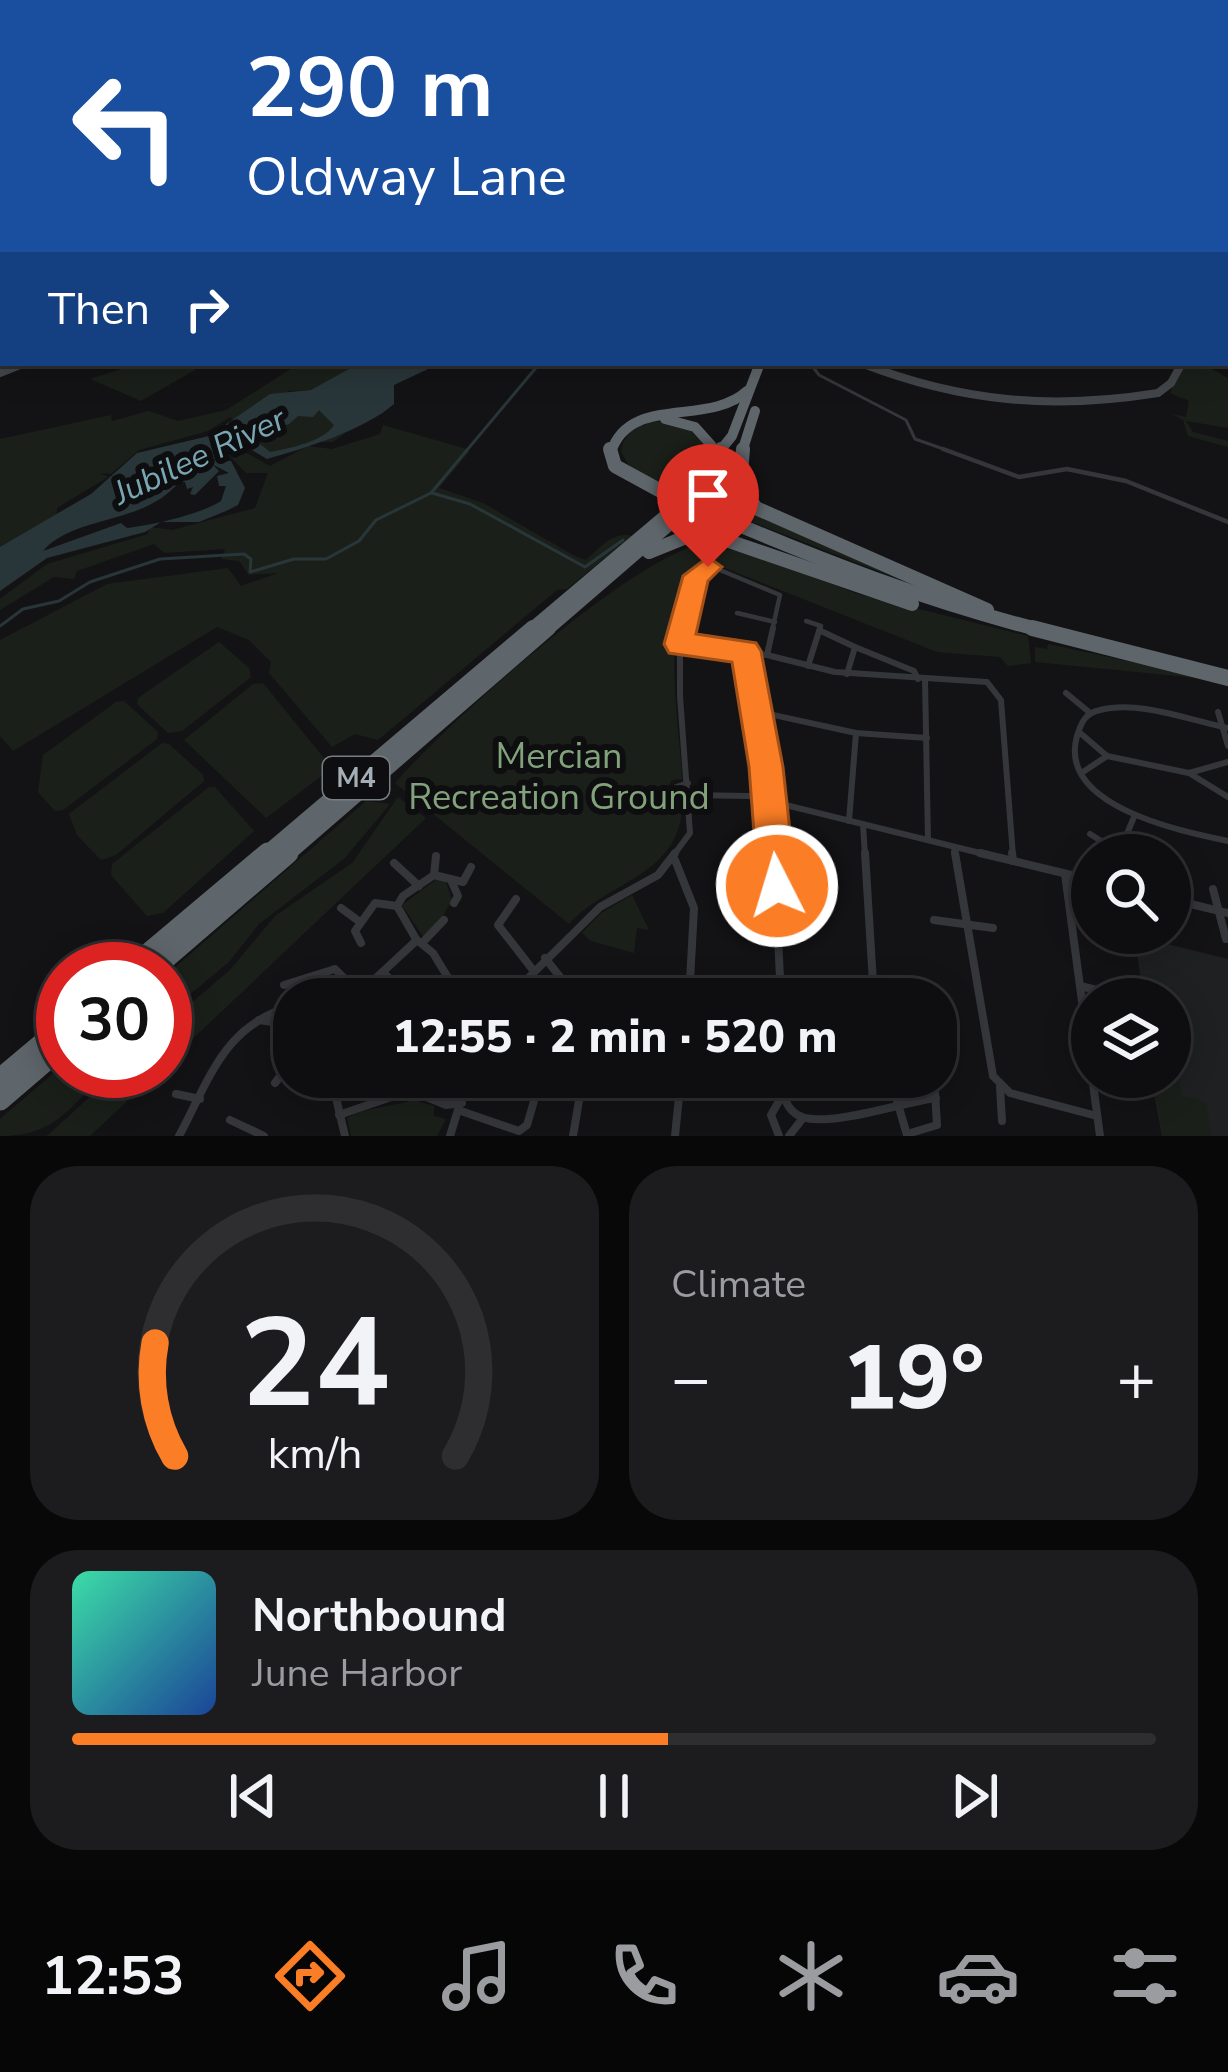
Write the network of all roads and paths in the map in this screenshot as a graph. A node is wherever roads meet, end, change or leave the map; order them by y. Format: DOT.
graph roads {
  1 [pos="762,366"];
  2 [pos="763,366"];
  3 [pos="763,366"];
  4 [pos="812,366"];
  5 [pos="869,366"];
  6 [pos="1180,366"];
  7 [pos="754,411"];
  8 [pos="694,487"];
  9 [pos="660,489"];
  10 [pos="1228,522"];
  11 [pos="591,594"];
  12 [pos="737,613"];
  13 [pos="1003,620"];
  14 [pos="806,621"];
  15 [pos="775,622"];
  16 [pos="823,632"];
  17 [pos="679,644"];
  18 [pos="855,646"];
  19 [pos="746,651"];
  20 [pos="766,655"];
  21 [pos="808,666"];
  22 [pos="847,674"];
  23 [pos="1228,674"];
  24 [pos="922,679"];
  25 [pos="1066,693"];
  26 [pos="755,711"];
  27 [pos="1218,712"];
  28 [pos="1090,713"];
  29 [pos="1225,727"];
  30 [pos="1077,731"];
  31 [pos="856,733"];
  32 [pos="927,738"];
  33 [pos="1228,746"];
  34 [pos="1107,756"];
  35 [pos="1228,762"];
  36 [pos="1083,772"];
  37 [pos="1189,773"];
  38 [pos="688,783"];
  39 [pos="689,795"];
  40 [pos="1228,796"];
  41 [pos="769,801"];
  42 [pos="690,807"];
  43 [pos="1134,817"];
  44 [pos="849,821"];
  45 [pos="862,824"];
  46 [pos="1126,834"];
  47 [pos="928,841"];
  48 [pos="1228,841"];
  49 [pos="954,847"];
  50 [pos="436,856"];
  51 [pos="674,859"];
  52 [pos="1013,861"];
  53 [pos="394,862"];
  54 [pos="471,867"];
  55 [pos="1065,874"];
  56 [pos="434,875"];
  57 [pos="1071,875"];
  58 [pos="451,880"];
  59 [pos="419,886"];
  60 [pos="1214,889"];
  61 [pos="516,899"];
  62 [pos="454,903"];
  63 [pos="1191,904"];
  64 [pos="397,906"];
  65 [pos="340,908"];
  66 [pos="1223,912"];
  67 [pos="444,920"];
  68 [pos="934,920"];
  69 [pos="359,922"];
  70 [pos="968,925"];
  71 [pos="993,928"];
  72 [pos="1226,939"];
  73 [pos="420,941"];
  74 [pos="162,942"];
  75 [pos="185,942"];
  76 [pos="361,943"];
  77 [pos="545,958"];
  78 [pos="533,970"];
  79 [pos="383,972"];
  80 [pos="301,978"];
  81 [pos="344,978"];
  82 [pos="375,978"];
  83 [pos="389,978"];
  84 [pos="446,978"];
  85 [pos="526,978"];
  86 [pos="561,978"];
  87 [pos="690,978"];
  88 [pos="781,978"];
  89 [pos="873,978"];
  90 [pos="1079,978"];
  91 [pos="273,1014"];
  92 [pos="259,1020"];
  93 [pos="273,1022"];
  94 [pos="36,1048"];
  95 [pos="36,1069"];
  96 [pos="0,1079"];
  97 [pos="1000,1087"];
  98 [pos="192,1097"];
  99 [pos="339,1098"];
  100 [pos="388,1098"];
  101 [pos="428,1098"];
  102 [pos="464,1098"];
  103 [pos="535,1098"];
  104 [pos="580,1098"];
  105 [pos="679,1098"];
  106 [pos="779,1098"];
  107 [pos="784,1098"];
  108 [pos="895,1098"];
  109 [pos="936,1098"];
  110 [pos="1095,1098"];
  111 [pos="200,1099"];
  112 [pos="0,1100"];
  113 [pos="896,1101"];
  114 [pos="462,1107"];
  115 [pos="339,1115"];
  116 [pos="1097,1116"];
  117 [pos="803,1118"];
  118 [pos="230,1120"];
  119 [pos="1002,1121"];
  120 [pos="257,1134"];
  121 [pos="907,1135"];
  122 [pos="179,1136"];
  123 [pos="344,1136"];
  124 [pos="450,1136"];
  125 [pos="574,1136"];
  126 [pos="675,1136"];
  127 [pos="779,1136"];
  128 [pos="789,1136"];
  129 [pos="1100,1136"];
  1 -- 9 [label="highway, M4"];
  2 -- 7 [label="highway, M4"];
  3 -- 8 [label="highway, M4"];
  4 -- 10 [label="street"];
  5 -- 6 [label="main road"];
  7 -- 11 [label="highway, M4"];
  7 -- 13 [label="highway, M4"];
  8 -- 9 [label="highway, M4"];
  8 -- 74 [label="highway, M4"];
  9 -- 13 [label="highway, M4, bridge"];
  11 -- 13 [label="highway, M4"];
  11 -- 75 [label="highway, M4"];
  12 -- 15 [label="street"];
  13 -- 23 [label="highway, M4"];
  14 -- 21 [label="street"];
  15 -- 17 [label="street"];
  15 -- 20 [label="street"];
  16 -- 18 [label="street"];
  17 -- 19 [label="street"];
  17 -- 38 [label="street"];
  18 -- 22 [label="street"];
  18 -- 24 [label="street"];
  19 -- 20 [label="street"];
  19 -- 26 [label="street"];
  20 -- 21 [label="street"];
  21 -- 22 [label="street"];
  22 -- 24 [label="street"];
  24 -- 32 [label="street"];
  24 -- 52 [label="street"];
  25 -- 28 [label="street"];
  26 -- 31 [label="street"];
  26 -- 41 [label="street"];
  27 -- 29 [label="street"];
  28 -- 29 [label="street"];
  28 -- 30 [label="street"];
  29 -- 33 [label="street"];
  30 -- 34 [label="street"];
  30 -- 36 [label="street"];
  31 -- 32 [label="street"];
  31 -- 44 [label="street"];
  32 -- 47 [label="street"];
  34 -- 36 [label="street"];
  34 -- 37 [label="street"];
  35 -- 37 [label="street"];
  36 -- 43 [label="street"];
  37 -- 40 [label="street"];
  38 -- 39 [label="street"];
  38 -- 42 [label="street"];
  39 -- 41 [label="street"];
  39 -- 42 [label="street"];
  41 -- 44 [label="street"];
  41 -- 88 [label="street"];
  42 -- 51 [label="street"];
  43 -- 46 [label="street"];
  43 -- 48 [label="street"];
  44 -- 45 [label="street"];
  45 -- 47 [label="street"];
  45 -- 89 [label="street"];
  47 -- 49 [label="street"];
  49 -- 52 [label="street"];
  49 -- 70 [label="street"];
  50 -- 56 [label="street"];
  51 -- 77 [label="street"];
  51 -- 87 [label="street"];
  52 -- 55 [label="street"];
  53 -- 59 [label="street"];
  54 -- 58 [label="street"];
  55 -- 57 [label="street"];
  55 -- 90 [label="street"];
  56 -- 58 [label="street"];
  56 -- 59 [label="street"];
  58 -- 62 [label="street"];
  59 -- 64 [label="street"];
  60 -- 66 [label="street"];
  61 -- 78 [label="street"];
  63 -- 66 [label="street"];
  64 -- 69 [label="street"];
  64 -- 73 [label="street"];
  65 -- 69 [label="street"];
  66 -- 72 [label="street"];
  67 -- 73 [label="street"];
  68 -- 70 [label="street"];
  69 -- 76 [label="street"];
  70 -- 71 [label="street"];
  70 -- 97 [label="street"];
  73 -- 79 [label="street"];
  73 -- 84 [label="street"];
  77 -- 78 [label="street"];
  77 -- 86 [label="street"];
  78 -- 85 [label="street"];
  79 -- 82 [label="street"];
  79 -- 83 [label="street"];
  80 -- 81 [label="street"];
  91 -- 92 [label="street"];
  92 -- 93 [label="street"];
  92 -- 111 [label="street"];
  94 -- 96 [label="highway"];
  95 -- 112 [label="highway"];
  97 -- 116 [label="street"];
  97 -- 119 [label="street"];
  98 -- 111 [label="street"];
  99 -- 115 [label="street"];
  100 -- 115 [label="street"];
  101 -- 114 [label="street"];
  102 -- 114 [label="street"];
  103 -- 114 [label="street"];
  104 -- 125 [label="street"];
  105 -- 126 [label="street"];
  106 -- 127 [label="street"];
  107 -- 117 [label="street"];
  108 -- 113 [label="street"];
  109 -- 113 [label="street"];
  109 -- 121 [label="street"];
  110 -- 116 [label="street"];
  111 -- 122 [label="street"];
  113 -- 117 [label="street"];
  113 -- 121 [label="street"];
  114 -- 124 [label="street"];
  115 -- 123 [label="street"];
  116 -- 129 [label="street"];
  117 -- 128 [label="street"];
  118 -- 120 [label="street"];
}
